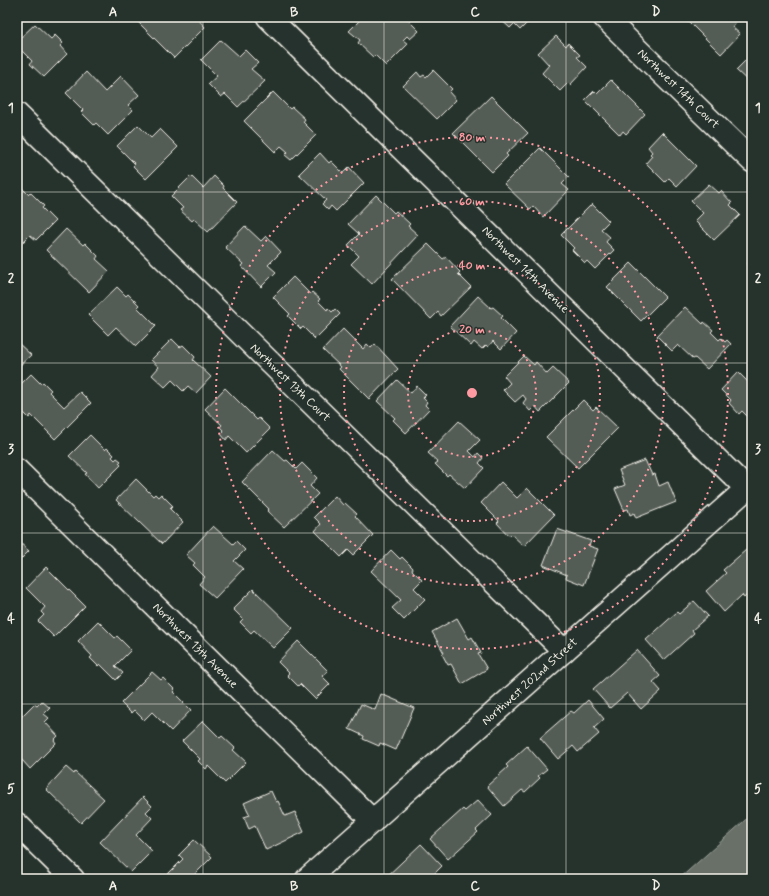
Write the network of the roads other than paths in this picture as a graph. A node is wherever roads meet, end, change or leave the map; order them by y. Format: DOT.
graph roads {
  1 [pos="268,17"];
  2 [pos="604,17"];
  3 [pos="17,114"];
  4 [pos="752,161"];
  5 [pos="17,470"];
  6 [pos="750,486"];
  7 [pos="564,651"];
  8 [pos="373,821"];
  9 [pos="17,824"];
  10 [pos="73,879"];
  11 [pos="307,879"];
  1 -- 6 [label="street, Northwest 14th Avenue"];
  2 -- 4 [label="street, Northwest 14th Court"];
  3 -- 7 [label="street, Northwest 13th Court"];
  5 -- 8 [label="street, Northwest 13th Avenue"];
  6 -- 7 [label="street, Northwest 202nd Street"];
  7 -- 8 [label="street, Northwest 202nd Street"];
  8 -- 11 [label="street, Northwest 202nd Street"];
  9 -- 10 [label="street"];
}
